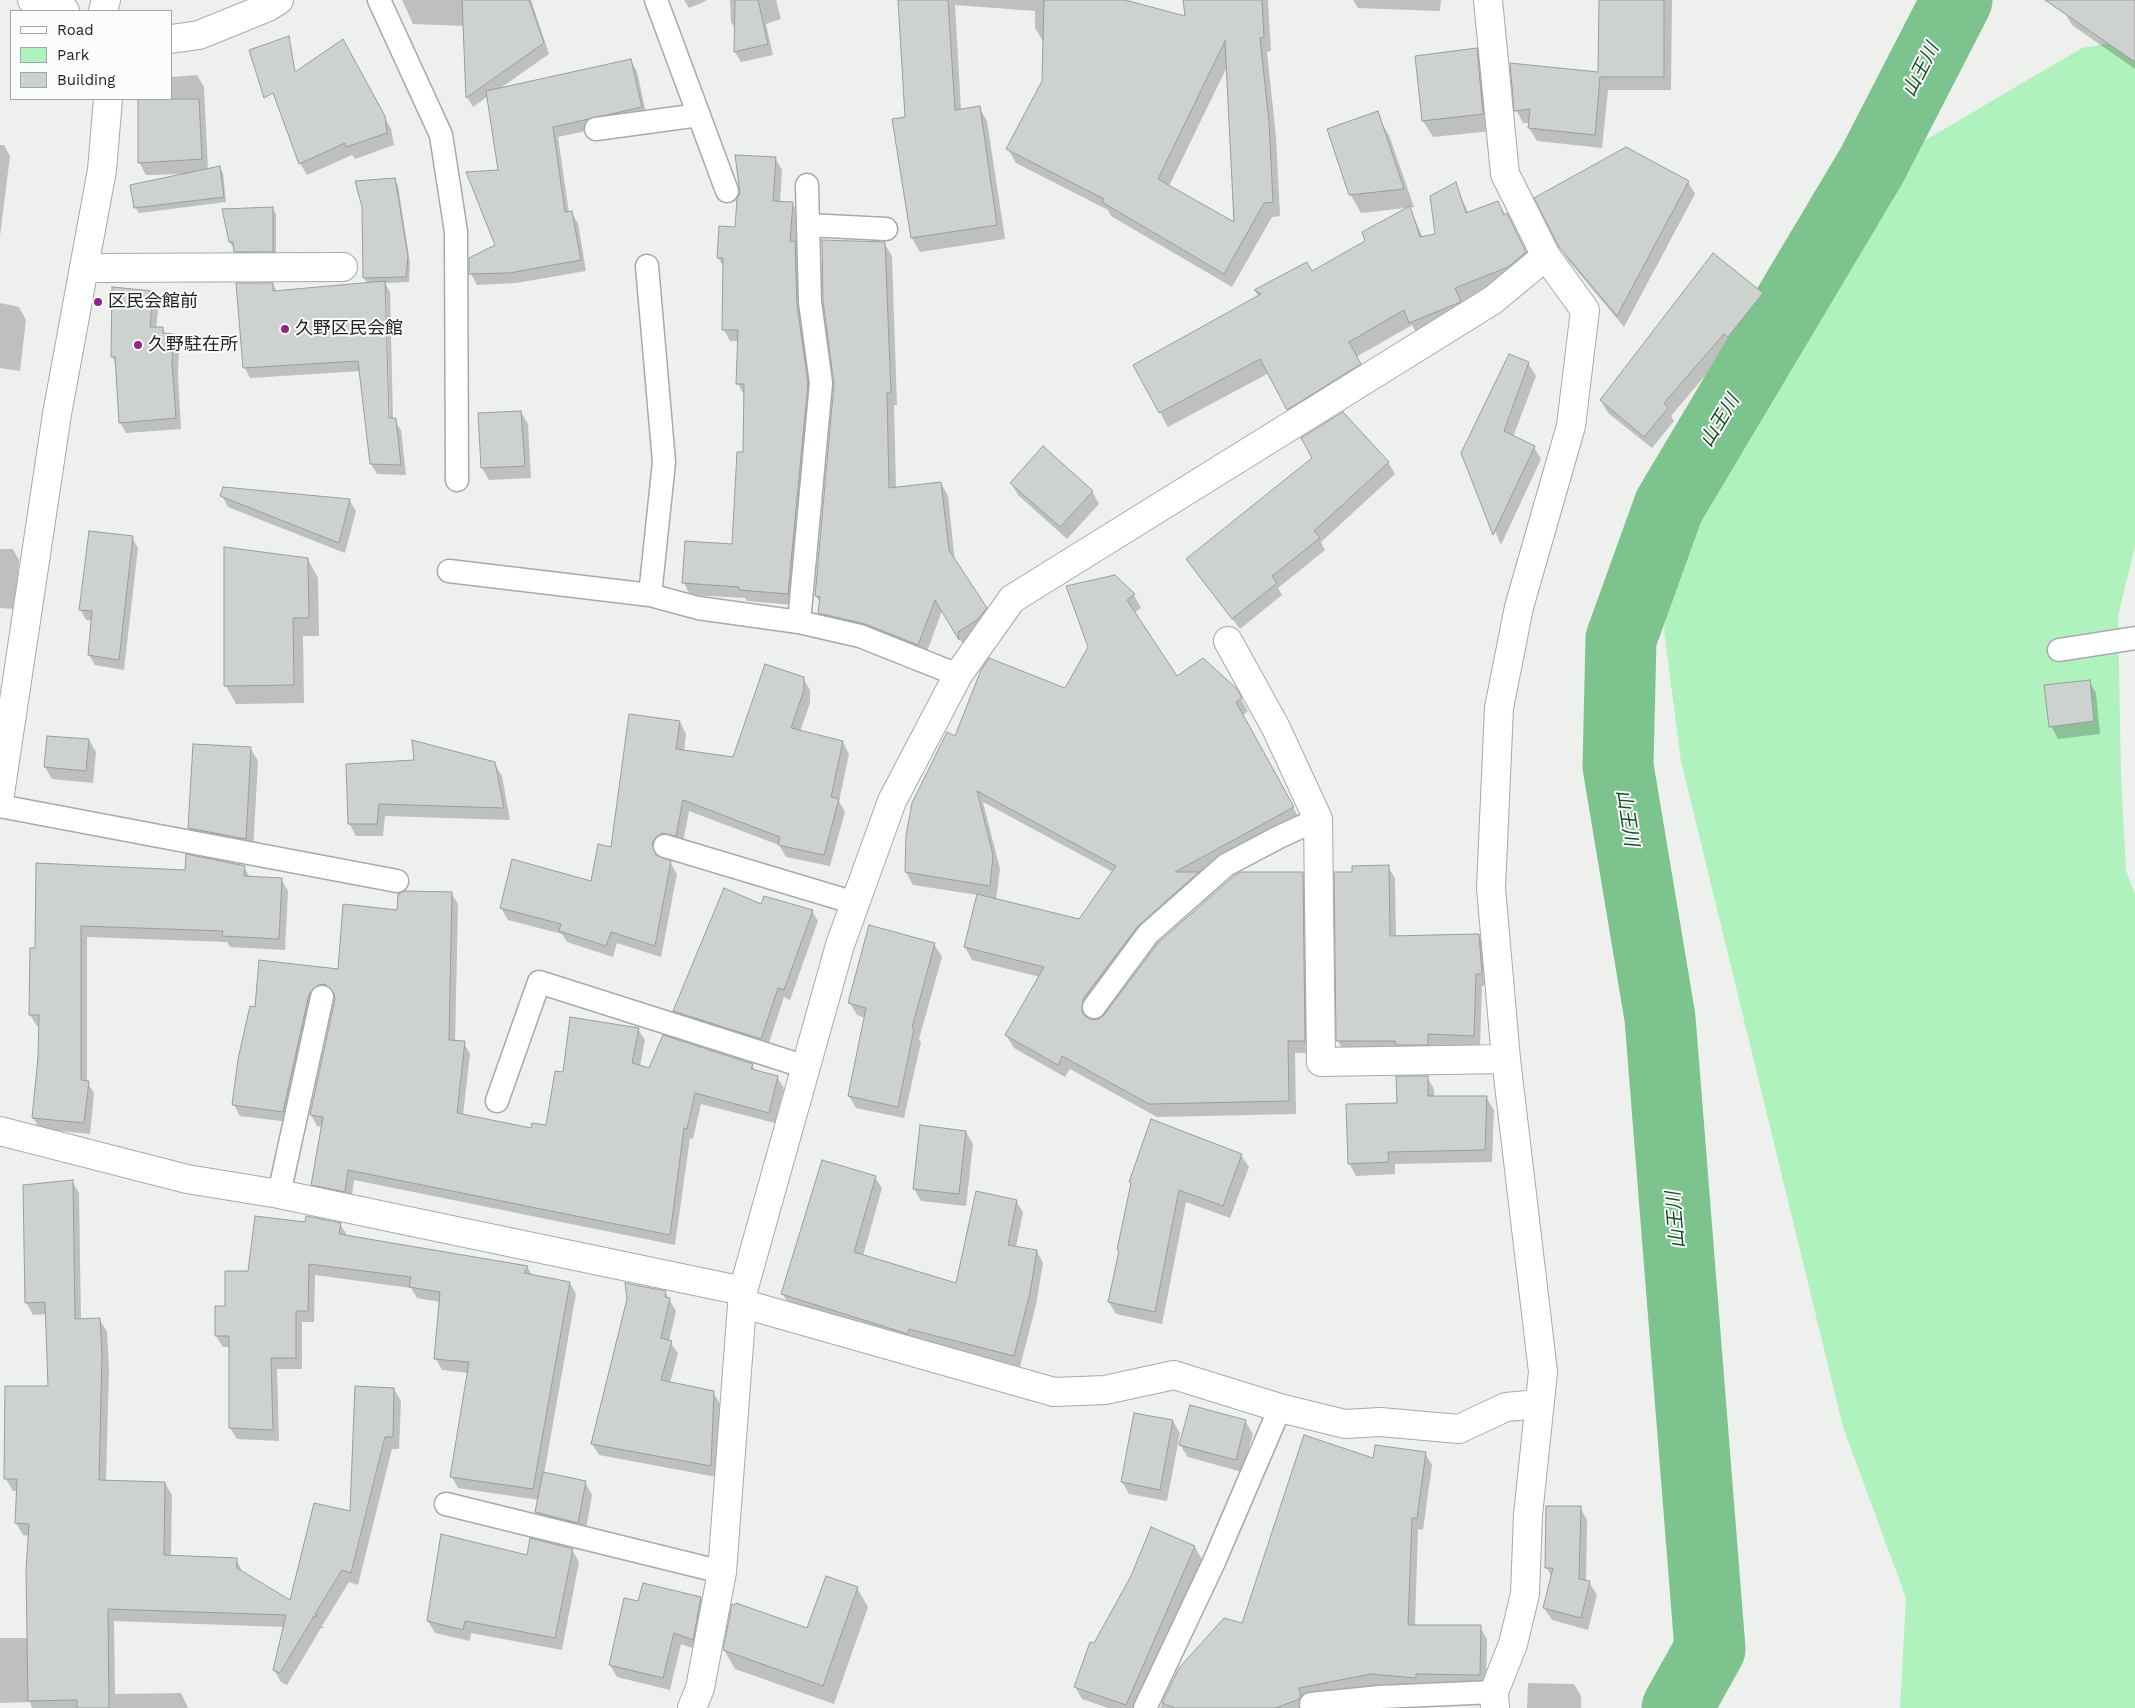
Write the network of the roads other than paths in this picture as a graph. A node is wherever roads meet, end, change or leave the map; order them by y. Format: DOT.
graph roads {
  1 [pos="32,0"];
  2 [pos="279,0"];
  3 [pos="379,0"];
  4 [pos="656,0"];
  5 [pos="1488,0"];
  6 [pos="62,10"];
  7 [pos="172,39"];
  8 [pos="108,100"];
  9 [pos="699,115"];
  10 [pos="596,129"];
  11 [pos="807,184"];
  12 [pos="727,191"];
  13 [pos="808,225"];
  14 [pos="886,229"];
  15 [pos="1546,256"];
  16 [pos="647,266"];
  17 [pos="343,267"];
  18 [pos="84,268"];
  19 [pos="457,480"];
  20 [pos="449,571"];
  21 [pos="650,595"];
  22 [pos="798,622"];
  23 [pos="2135,638"];
  24 [pos="1228,640"];
  25 [pos="2059,650"];
  26 [pos="958,675"];
  27 [pos="0,794"];
  28 [pos="0,806"];
  29 [pos="1318,819"];
  30 [pos="665,846"];
  31 [pos="397,881"];
  32 [pos="855,903"];
  33 [pos="322,997"];
  34 [pos="1094,1007"];
  35 [pos="1506,1059"];
  36 [pos="806,1067"];
  37 [pos="497,1101"];
  38 [pos="0,1130"];
  39 [pos="279,1194"];
  40 [pos="743,1297"];
  41 [pos="1539,1404"];
  42 [pos="1280,1408"];
  43 [pos="446,1504"];
  44 [pos="722,1572"];
  45 [pos="1495,1700"];
  46 [pos="1311,1704"];
  47 [pos="692,1708"];
  48 [pos="1145,1708"];
  1 -- 6 [label="street"];
  2 -- 7 [label="street"];
  3 -- 19 [label="lane"];
  4 -- 9 [label="lane"];
  5 -- 15 [label="street"];
  8 -- 18 [label="street"];
  9 -- 10 [label="lane"];
  9 -- 12 [label="lane"];
  11 -- 13 [label="lane"];
  13 -- 14 [label="lane"];
  13 -- 22 [label="lane"];
  15 -- 26 [label="street"];
  15 -- 35 [label="street"];
  16 -- 21 [label="lane"];
  17 -- 18 [label="street"];
  18 -- 27 [label="street"];
  20 -- 21 [label="lane"];
  21 -- 22 [label="lane"];
  22 -- 26 [label="lane"];
  23 -- 25 [label="lane"];
  24 -- 29 [label="street"];
  26 -- 32 [label="street"];
  28 -- 31 [label="lane"];
  29 -- 34 [label="lane"];
  29 -- 35 [label="street"];
  30 -- 32 [label="lane"];
  32 -- 36 [label="street"];
  33 -- 39 [label="lane"];
  35 -- 41 [label="street"];
  36 -- 37 [label="lane"];
  36 -- 40 [label="street"];
  38 -- 39 [label="street"];
  39 -- 40 [label="street"];
  40 -- 42 [label="street"];
  40 -- 44 [label="street"];
  41 -- 42 [label="street"];
  41 -- 45 [label="street"];
  42 -- 48 [label="lane"];
  43 -- 44 [label="lane"];
  44 -- 47 [label="street"];
  45 -- 46 [label="lane"];
}
